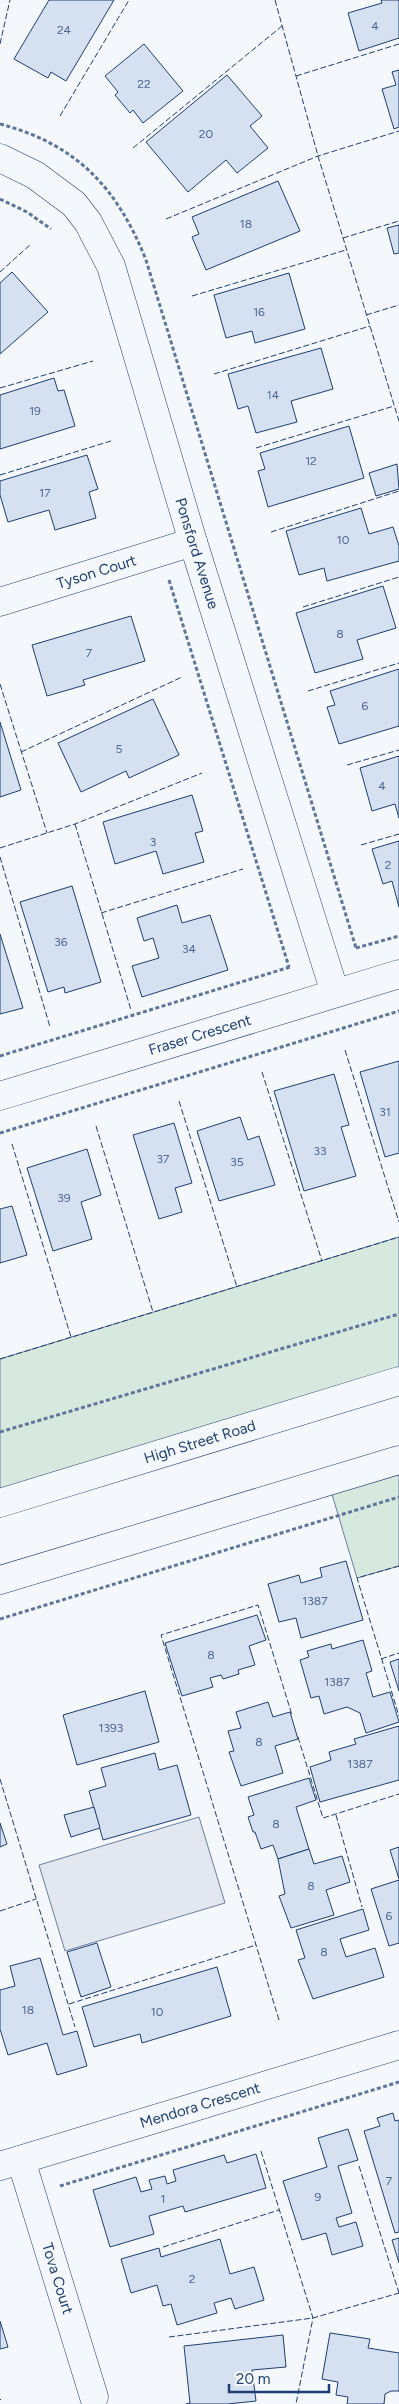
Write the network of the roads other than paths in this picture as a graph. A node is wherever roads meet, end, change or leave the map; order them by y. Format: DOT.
graph roads {
  1 [pos="0,158"];
  2 [pos="193,542"];
  3 [pos="0,602"];
  4 [pos="399,974"];
  5 [pos="335,993"];
  6 [pos="0,1096"];
  7 [pos="399,1381"];
  8 [pos="399,1460"];
  9 [pos="0,1503"];
  10 [pos="0,1580"];
  11 [pos="399,2045"];
  12 [pos="11,2163"];
  13 [pos="94,2397"];
  1 -- 2 [label="street, Ponsford Avenue"];
  2 -- 3 [label="street, Tyson Court"];
  2 -- 5 [label="street, Ponsford Avenue"];
  4 -- 5 [label="street, Fraser Crescent"];
  5 -- 6 [label="street, Fraser Crescent"];
  7 -- 9 [label="street, High Street Road"];
  8 -- 10 [label="street"];
  11 -- 12 [label="street, Mendora Crescent"];
  12 -- 13 [label="street, Tova Court"];
}
